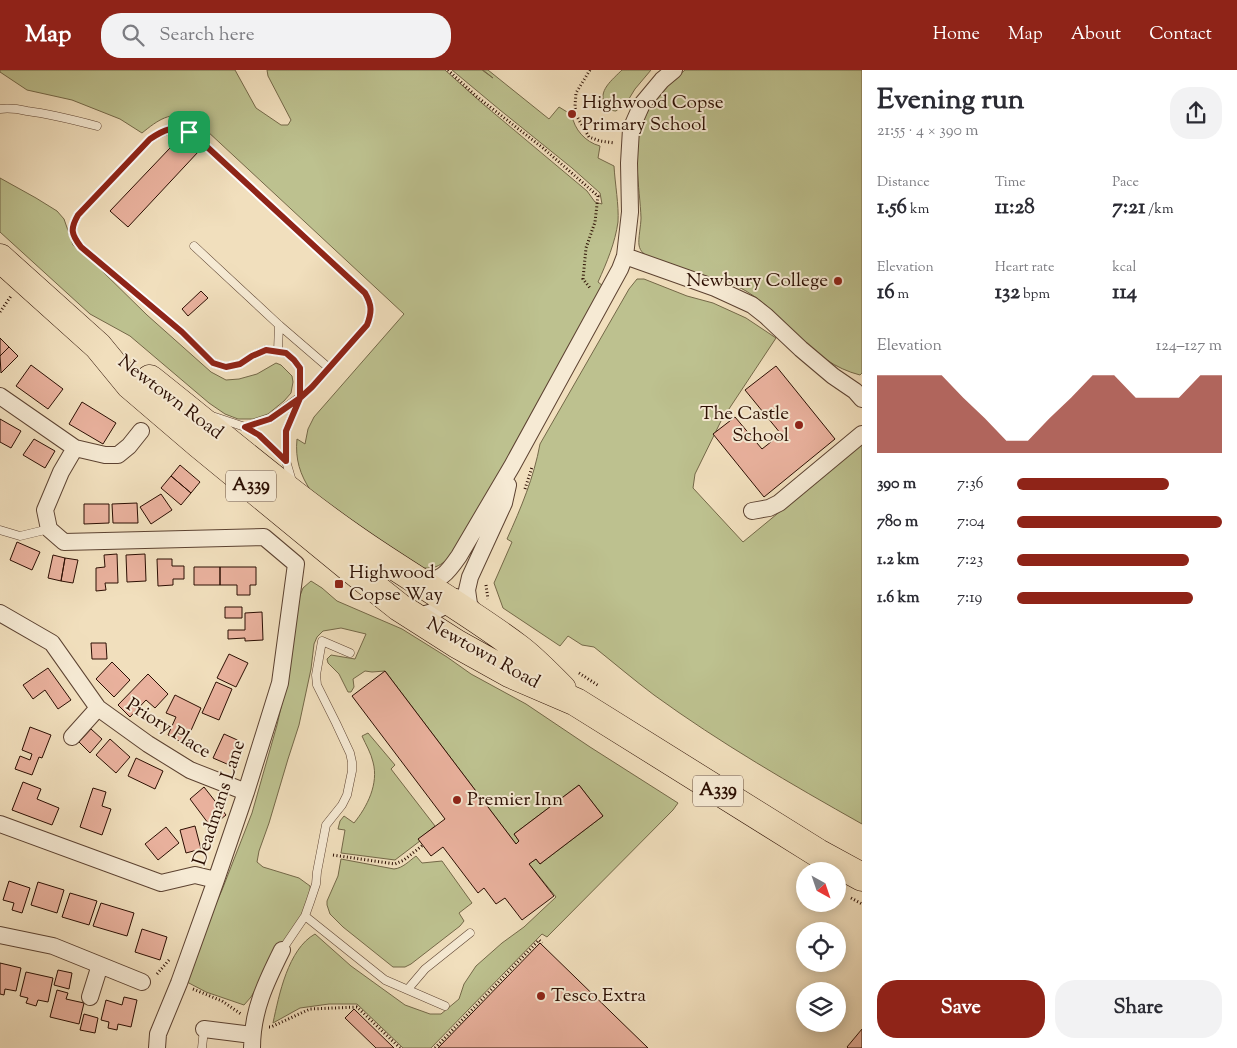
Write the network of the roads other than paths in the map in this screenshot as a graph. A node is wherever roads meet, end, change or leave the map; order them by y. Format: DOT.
graph roads {
  1 [pos="674,70"];
  2 [pos="0,109"];
  3 [pos="97,126"];
  4 [pos="194,246"];
  5 [pos="625,256"];
  6 [pos="0,258"];
  7 [pos="279,325"];
  8 [pos="98,346"];
  9 [pos="278,352"];
  10 [pos="329,368"];
  11 [pos="860,391"];
  12 [pos="0,397"];
  13 [pos="174,398"];
  14 [pos="300,398"];
  15 [pos="245,427"];
  16 [pos="141,431"];
  17 [pos="862,434"];
  18 [pos="75,448"];
  19 [pos="286,461"];
  20 [pos="512,466"];
  21 [pos="305,503"];
  22 [pos="752,511"];
  23 [pos="49,529"];
  24 [pos="0,530"];
  25 [pos="402,572"];
  26 [pos="478,578"];
  27 [pos="450,602"];
  28 [pos="486,612"];
  29 [pos="0,613"];
  30 [pos="413,616"];
  31 [pos="350,653"];
  32 [pos="576,702"];
  33 [pos="98,708"];
  34 [pos="72,737"];
  35 [pos="246,792"];
  36 [pos="0,824"];
  37 [pos="862,877"];
  38 [pos="216,880"];
  39 [pos="305,916"];
  40 [pos="470,933"];
  41 [pos="0,935"];
  42 [pos="282,950"];
  43 [pos="100,965"];
  44 [pos="142,982"];
  45 [pos="408,989"];
  46 [pos="90,997"];
  47 [pos="445,1006"];
  48 [pos="204,1029"];
  49 [pos="253,1035"];
  50 [pos="157,1048"];
  51 [pos="202,1048"];
  1 -- 5 [label="street"];
  2 -- 3 [label="lane"];
  4 -- 7 [label="lane"];
  5 -- 11 [label="street"];
  5 -- 20 [label="street"];
  6 -- 8 [label="highway, Newtown Road / A339"];
  7 -- 9 [label="lane"];
  7 -- 10 [label="lane"];
  8 -- 13 [label="highway, Newtown Road / A339"];
  8 -- 30 [label="highway, Newtown Road / A339"];
  9 -- 10 [label="lane"];
  9 -- 14 [label="lane"];
  10 -- 14 [label="lane"];
  12 -- 18 [label="street"];
  13 -- 15 [label="lane"];
  13 -- 21 [label="highway, Newtown Road / A339"];
  14 -- 15 [label="lane"];
  14 -- 19 [label="lane"];
  15 -- 19 [label="lane"];
  16 -- 18 [label="street"];
  17 -- 22 [label="street"];
  18 -- 23 [label="street"];
  19 -- 21 [label="lane"];
  20 -- 25 [label="street"];
  20 -- 26 [label="street"];
  21 -- 25 [label="highway, Newtown Road / A339"];
  23 -- 24 [label="lane"];
  23 -- 35 [label="street, Deadmans Lane"];
  25 -- 27 [label="highway, Newtown Road / A339"];
  26 -- 27 [label="street"];
  26 -- 28 [label="street"];
  27 -- 28 [label="highway, Newtown Road / A339"];
  27 -- 30 [label="street"];
  28 -- 32 [label="highway, Newtown Road / A339"];
  29 -- 33 [label="street, Priory Place"];
  30 -- 32 [label="highway, Newtown Road / A339"];
  31 -- 39 [label="lane"];
  32 -- 37 [label="highway, Newtown Road / A339"];
  33 -- 34 [label="street, Priory Place"];
  33 -- 35 [label="street, Priory Place"];
  35 -- 38 [label="street, Deadmans Lane"];
  36 -- 38 [label="street"];
  38 -- 50 [label="street, Deadmans Lane"];
  39 -- 42 [label="lane"];
  39 -- 45 [label="lane"];
  40 -- 45 [label="lane"];
  41 -- 43 [label="street"];
  42 -- 49 [label="street"];
  43 -- 44 [label="street"];
  43 -- 46 [label="street"];
  45 -- 47 [label="lane"];
  48 -- 49 [label="street"];
  48 -- 51 [label="lane"];
}
